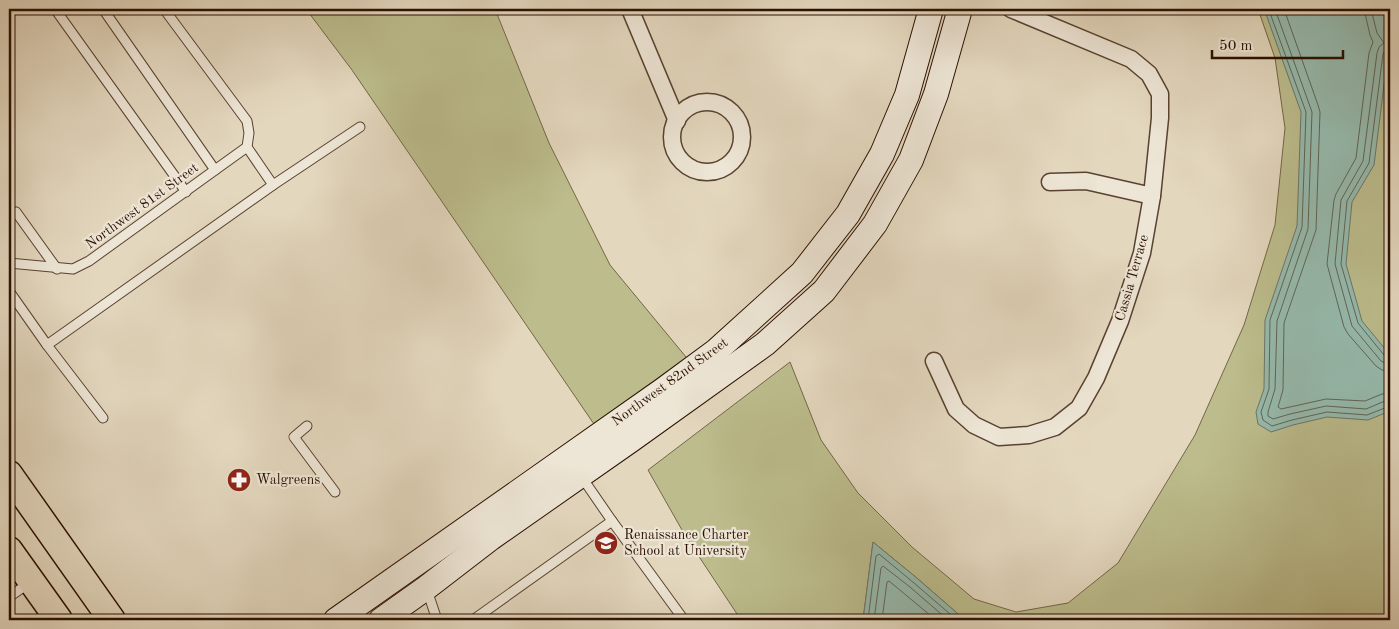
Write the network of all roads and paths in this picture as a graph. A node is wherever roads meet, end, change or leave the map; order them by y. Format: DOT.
graph roads {
  1 [pos="55,9"];
  2 [pos="103,9"];
  3 [pos="164,9"];
  4 [pos="630,9"];
  5 [pos="931,9"];
  6 [pos="960,9"];
  7 [pos="1011,9"];
  8 [pos="677,120"];
  9 [pos="360,127"];
  10 [pos="247,147"];
  11 [pos="215,170"];
  12 [pos="1050,182"];
  13 [pos="273,185"];
  14 [pos="186,192"];
  15 [pos="1152,196"];
  16 [pos="9,217"];
  17 [pos="9,263"];
  18 [pos="57,269"];
  19 [pos="9,291"];
  20 [pos="47,345"];
  21 [pos="934,361"];
  22 [pos="103,418"];
  23 [pos="306,426"];
  24 [pos="9,474"];
  25 [pos="580,475"];
  26 [pos="335,492"];
  27 [pos="612,521"];
  28 [pos="9,550"];
  29 [pos="31,581"];
  30 [pos="426,588"];
  31 [pos="9,597"];
  32 [pos="391,616"];
  33 [pos="59,620"];
  34 [pos="112,620"];
  35 [pos="336,620"];
  36 [pos="437,620"];
  37 [pos="473,620"];
  38 [pos="684,620"];
  1 -- 14 [label="lane"];
  2 -- 11 [label="lane, Northwest 81st Street"];
  3 -- 10 [label="lane"];
  4 -- 8 [label="street"];
  5 -- 35 [label="street, Northwest 82nd Street"];
  6 -- 25 [label="street, Northwest 82nd Street"];
  7 -- 15 [label="street, Cassia Terrace"];
  8 -- 8 [label="street"];
  9 -- 13 [label="lane"];
  10 -- 11 [label="lane"];
  10 -- 13 [label="lane"];
  11 -- 14 [label="lane, Northwest 81st Street"];
  12 -- 15 [label="street"];
  13 -- 20 [label="lane"];
  14 -- 18 [label="lane, Northwest 81st Street"];
  15 -- 21 [label="street, Cassia Terrace"];
  16 -- 18 [label="lane"];
  17 -- 18 [label="lane, Northwest 81st Street"];
  19 -- 20 [label="lane"];
  20 -- 22 [label="lane"];
  23 -- 26 [label="lane"];
  24 -- 34 [label="main road"];
  25 -- 27 [label="lane"];
  25 -- 30 [label="street, Northwest 82nd Street"];
  27 -- 37 [label="lane"];
  27 -- 38 [label="lane"];
  28 -- 29 [label="main road"];
  29 -- 31 [label="lane"];
  29 -- 33 [label="main road"];
  30 -- 32 [label="street, Northwest 82nd Street"];
  30 -- 36 [label="lane"];
}
